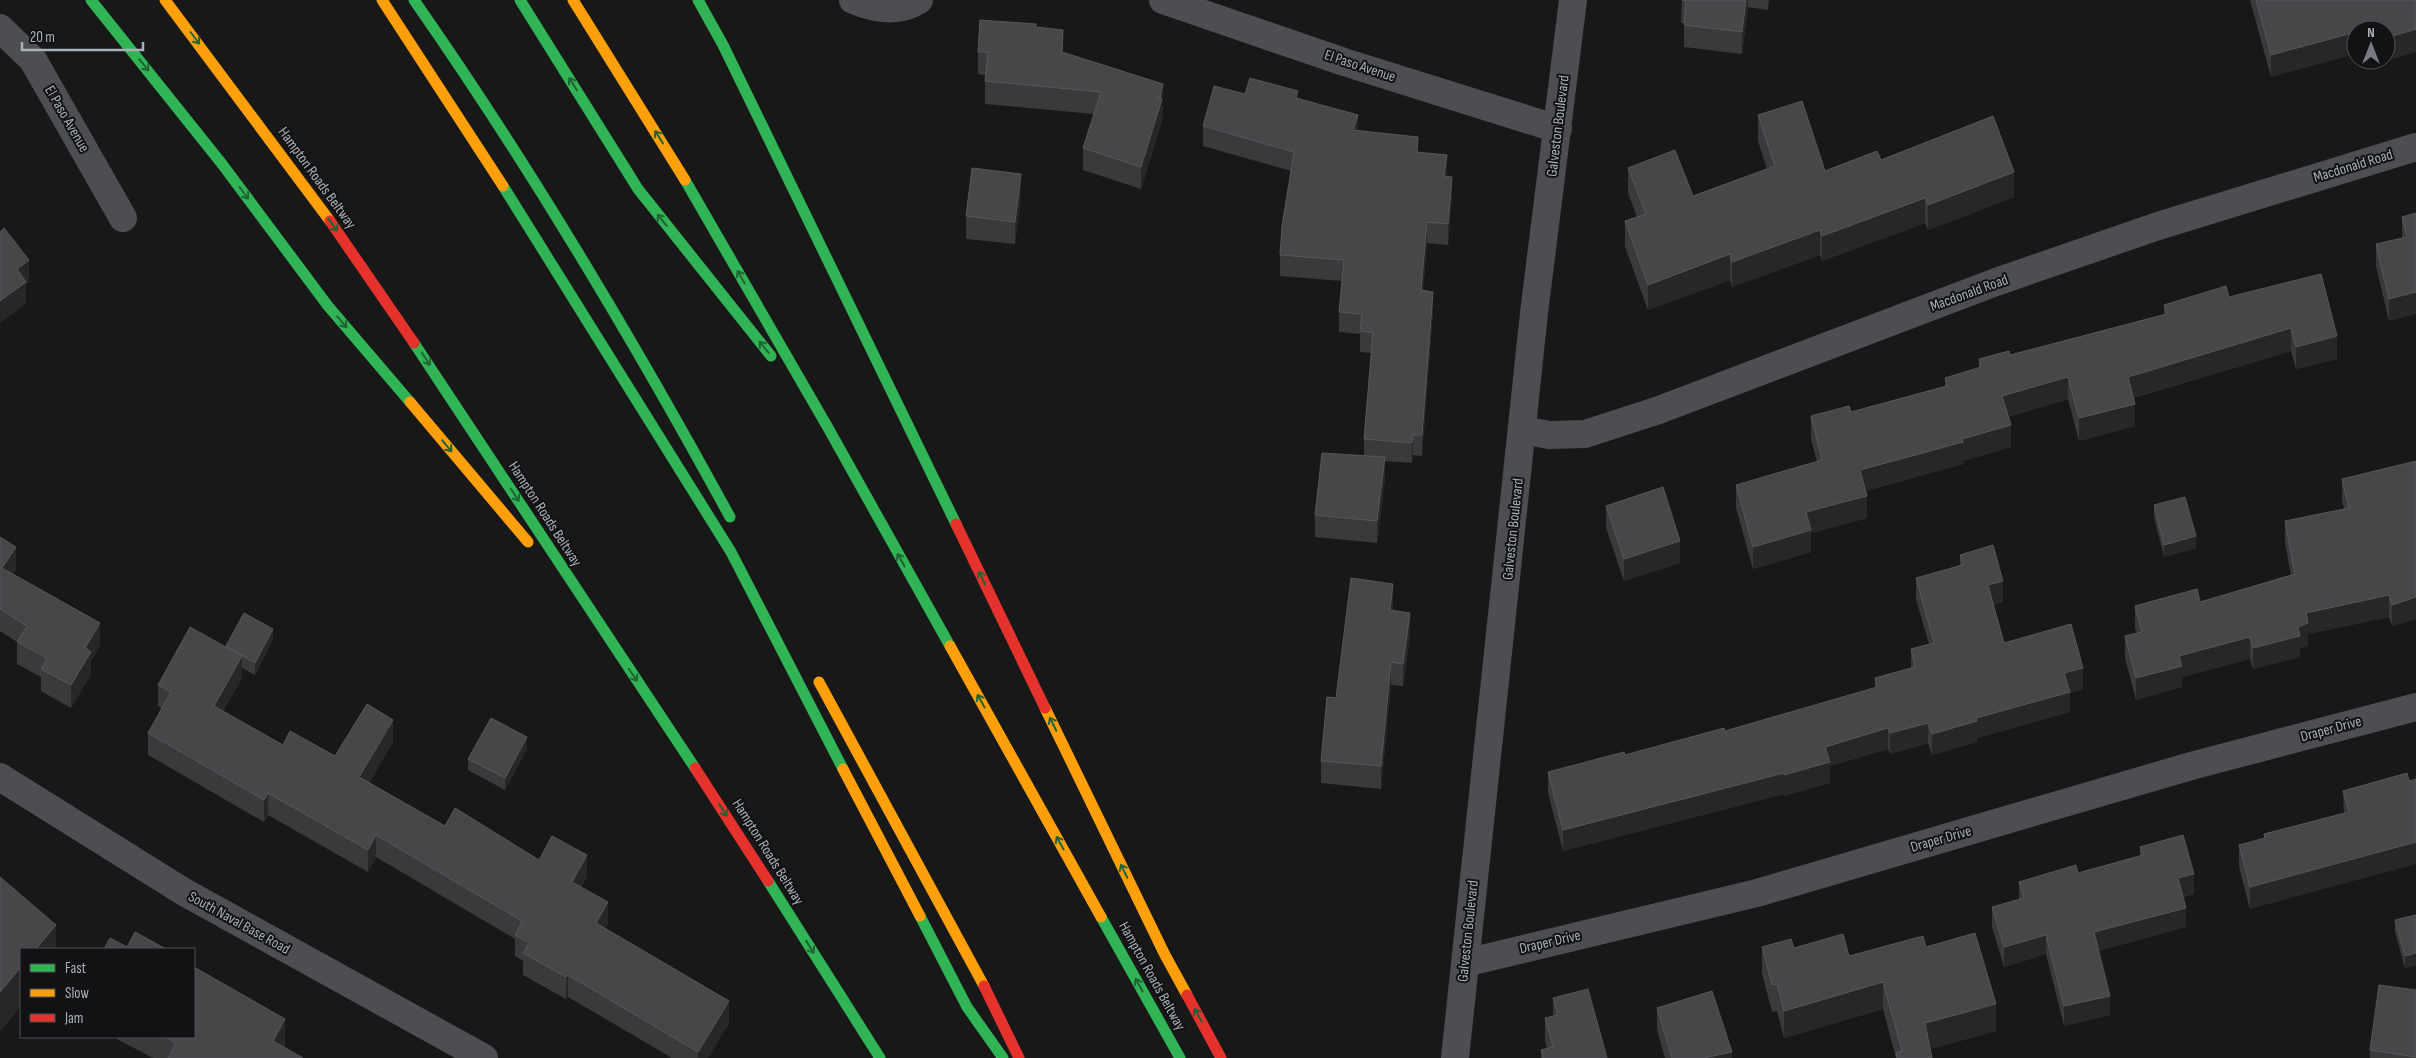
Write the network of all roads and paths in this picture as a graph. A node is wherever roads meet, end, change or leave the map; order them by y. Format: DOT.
graph roads {
  1 [pos="91,0"];
  2 [pos="165,0"];
  3 [pos="382,0"];
  4 [pos="414,0"];
  5 [pos="520,0"];
  6 [pos="573,0"];
  7 [pos="698,0"];
  8 [pos="852,0"];
  9 [pos="919,0"];
  10 [pos="1163,0"];
  11 [pos="1573,0"];
  12 [pos="0,28"];
  13 [pos="1558,129"];
  14 [pos="2416,147"];
  15 [pos="123,218"];
  16 [pos="827,426"];
  17 [pos="1523,430"];
  18 [pos="733,524"];
  19 [pos="606,634"];
  20 [pos="813,671"];
  21 [pos="2416,707"];
  22 [pos="0,777"];
  23 [pos="1465,962"];
  24 [pos="484,1058"];
  25 [pos="880,1058"];
  26 [pos="1003,1058"];
  27 [pos="1018,1058"];
  28 [pos="1180,1058"];
  29 [pos="1221,1058"];
  30 [pos="1455,1058"];
  1 -- 19 [label="highway, one-way"];
  2 -- 19 [label="highway, Hampton Roads Beltway, one-way"];
  3 -- 26 [label="highway"];
  4 -- 18 [label="highway"];
  16 -- 5 [label="highway, one-way"];
  16 -- 6 [label="highway, Hampton Roads Beltway, one-way"];
  29 -- 7 [label="highway, one-way"];
  8 -- 9 [label="street"];
  10 -- 13 [label="street, El Paso Avenue"];
  11 -- 13 [label="street, Galveston Boulevard"];
  12 -- 15 [label="street, El Paso Avenue"];
  13 -- 17 [label="street, Galveston Boulevard"];
  14 -- 17 [label="street, Macdonald Road"];
  28 -- 16 [label="highway, Hampton Roads Beltway, one-way"];
  17 -- 23 [label="street, Galveston Boulevard"];
  19 -- 25 [label="highway, Hampton Roads Beltway, one-way"];
  20 -- 27 [label="highway"];
  21 -- 23 [label="street, Draper Drive"];
  22 -- 24 [label="street, South Naval Base Road"];
  23 -- 30 [label="street, Galveston Boulevard"];
}
